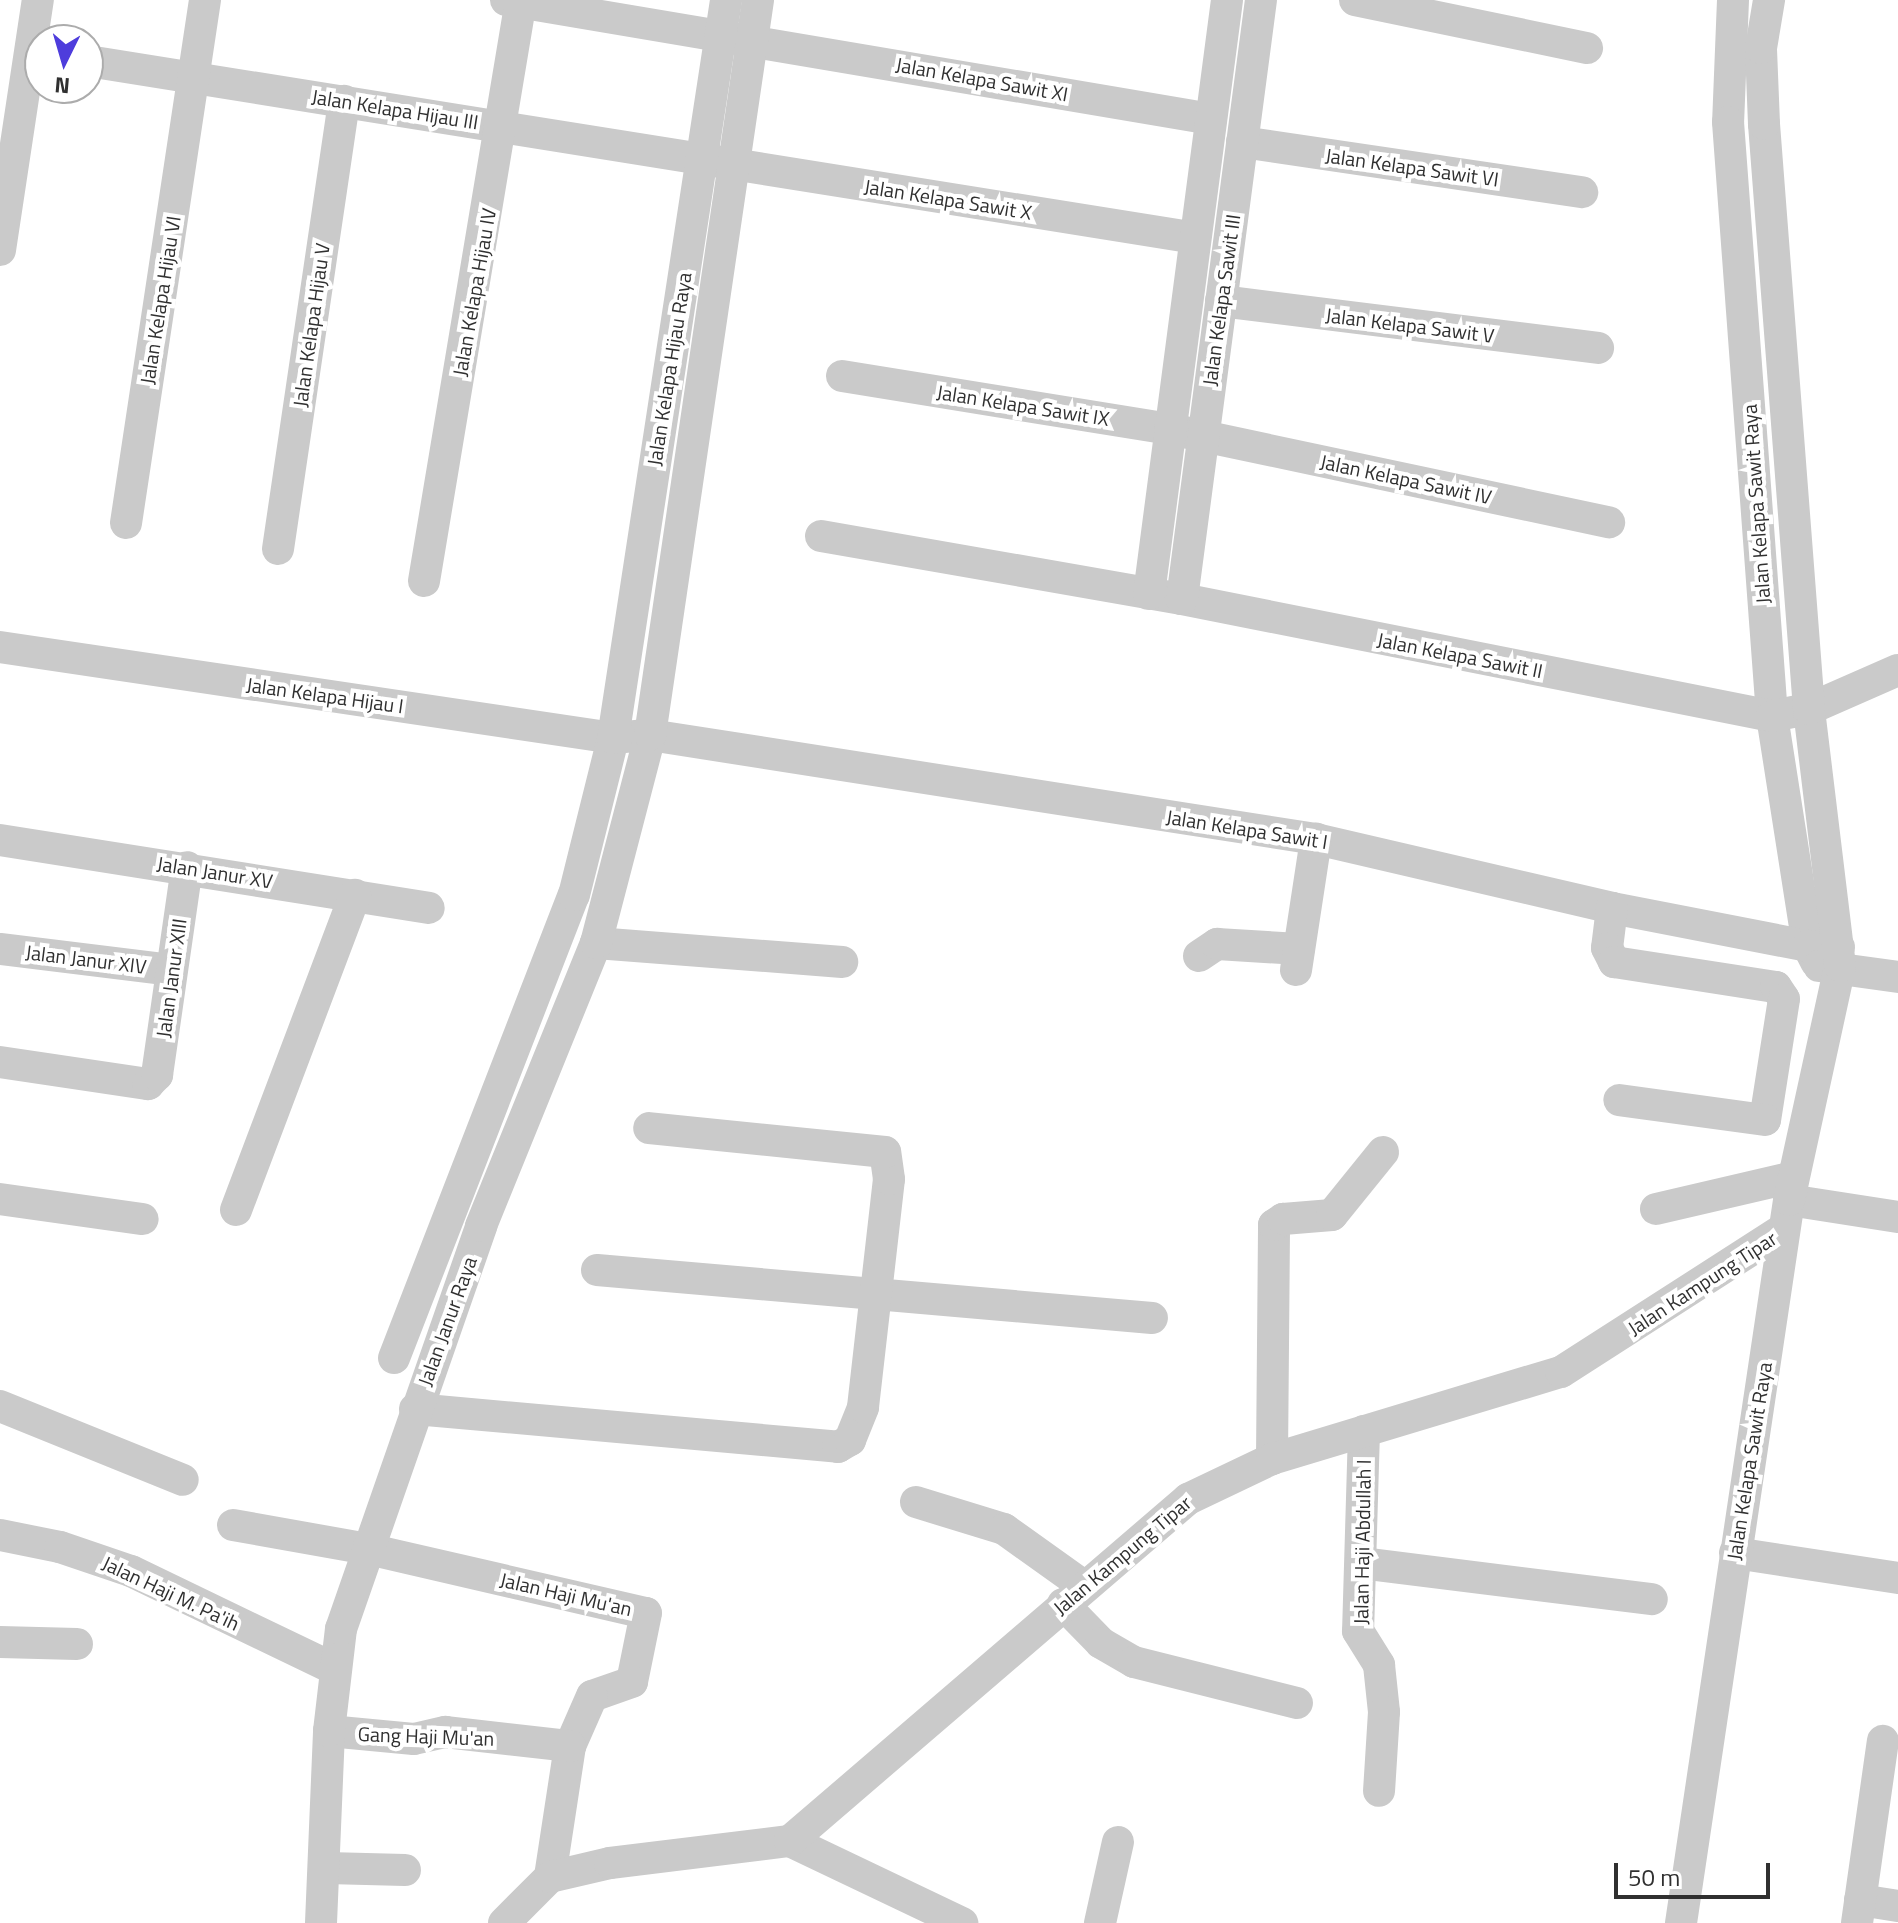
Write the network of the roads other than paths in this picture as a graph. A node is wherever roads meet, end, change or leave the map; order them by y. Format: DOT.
graph roads {
  1 [pos="38,0"];
  2 [pos="205,0"];
  3 [pos="726,0"];
  4 [pos="758,0"];
  5 [pos="1227,0"];
  6 [pos="1261,0"];
  7 [pos="1355,0"];
  8 [pos="1733,0"];
  9 [pos="1769,0"];
  10 [pos="516,1"];
  11 [pos="37,24"];
  12 [pos="721,33"];
  13 [pos="752,39"];
  14 [pos="1587,48"];
  15 [pos="104,63"];
  16 [pos="193,77"];
  17 [pos="344,101"];
  18 [pos="26,104"];
  19 [pos="1211,119"];
  20 [pos="503,126"];
  21 [pos="1242,142"];
  22 [pos="702,158"];
  23 [pos="734,164"];
  24 [pos="1582,192"];
  25 [pos="1195,238"];
  26 [pos="0,250"];
  27 [pos="1221,301"];
  28 [pos="1598,348"];
  29 [pos="842,376"];
  30 [pos="1170,429"];
  31 [pos="1203,436"];
  32 [pos="1609,522"];
  33 [pos="126,523"];
  34 [pos="821,536"];
  35 [pos="278,549"];
  36 [pos="424,581"];
  37 [pos="1149,594"];
  38 [pos="1182,599"];
  39 [pos="0,647"];
  40 [pos="1898,670"];
  41 [pos="1809,709"];
  42 [pos="1772,716"];
  43 [pos="650,735"];
  44 [pos="613,738"];
  45 [pos="1316,839"];
  46 [pos="0,840"];
  47 [pos="187,867"];
  48 [pos="355,895"];
  49 [pos="429,908"];
  50 [pos="1612,908"];
  51 [pos="596,943"];
  52 [pos="0,949"];
  53 [pos="1199,956"];
  54 [pos="1826,956"];
  55 [pos="842,962"];
  56 [pos="171,970"];
  57 [pos="1898,977"];
  58 [pos="0,1062"];
  59 [pos="1619,1100"];
  60 [pos="1765,1120"];
  61 [pos="1804,1125"];
  62 [pos="649,1128"];
  63 [pos="1383,1152"];
  64 [pos="0,1199"];
  65 [pos="1789,1202"];
  66 [pos="1656,1209"];
  67 [pos="236,1210"];
  68 [pos="1898,1217"];
  69 [pos="143,1219"];
  70 [pos="597,1270"];
  71 [pos="875,1292"];
  72 [pos="1152,1318"];
  73 [pos="394,1358"];
  74 [pos="0,1406"];
  75 [pos="415,1409"];
  76 [pos="1364,1431"];
  77 [pos="1272,1459"];
  78 [pos="183,1480"];
  79 [pos="916,1502"];
  80 [pos="233,1525"];
  81 [pos="0,1535"];
  82 [pos="368,1549"];
  83 [pos="1735,1553"];
  84 [pos="1361,1563"];
  85 [pos="1898,1578"];
  86 [pos="1073,1595"];
  87 [pos="1652,1599"];
  88 [pos="0,1642"];
  89 [pos="77,1644"];
  90 [pos="335,1669"];
  91 [pos="1297,1703"];
  92 [pos="329,1731"];
  93 [pos="1883,1741"];
  94 [pos="570,1746"];
  95 [pos="1379,1791"];
  96 [pos="790,1841"];
  97 [pos="1118,1842"];
  98 [pos="327,1868"];
  99 [pos="405,1870"];
  100 [pos="550,1877"];
  101 [pos="1898,1906"];
  102 [pos="902,1911"];
  103 [pos="1859,1911"];
  104 [pos="321,1923"];
  105 [pos="504,1923"];
  106 [pos="962,1923"];
  107 [pos="1100,1923"];
  108 [pos="1681,1923"];
  1 -- 11 [label="street"];
  2 -- 16 [label="street, Jalan Kelapa Hijau VI"];
  3 -- 12 [label="street, Jalan Kelapa Hijau Raya"];
  4 -- 13 [label="street, Jalan Kelapa Hijau Raya"];
  5 -- 19 [label="street, Jalan Kelapa Sawit III"];
  6 -- 21 [label="street, Jalan Kelapa Sawit III"];
  7 -- 14 [label="street"];
  8 -- 42 [label="street, Jalan Kelapa Sawit Raya"];
  9 -- 41 [label="street, Jalan Kelapa Sawit Raya"];
  10 -- 12 [label="street, Jalan Kelapa Sawit XI"];
  10 -- 20 [label="street, Jalan Kelapa Hijau IV"];
  12 -- 13 [label="street, Jalan Kelapa Sawit XI"];
  12 -- 22 [label="street, Jalan Kelapa Hijau Raya"];
  13 -- 19 [label="street, Jalan Kelapa Sawit XI"];
  13 -- 23 [label="street, Jalan Kelapa Hijau Raya"];
  15 -- 16 [label="street, Jalan Kelapa Hijau III"];
  16 -- 17 [label="street, Jalan Kelapa Hijau III"];
  16 -- 33 [label="street, Jalan Kelapa Hijau VI"];
  17 -- 20 [label="street, Jalan Kelapa Hijau III"];
  17 -- 35 [label="street, Jalan Kelapa Hijau V"];
  18 -- 26 [label="street"];
  19 -- 25 [label="street, Jalan Kelapa Sawit III"];
  20 -- 22 [label="street, Jalan Kelapa Hijau III"];
  20 -- 36 [label="street, Jalan Kelapa Hijau IV"];
  21 -- 24 [label="street, Jalan Kelapa Sawit VI"];
  21 -- 27 [label="street, Jalan Kelapa Sawit III"];
  22 -- 23 [label="street, Jalan Kelapa Sawit X"];
  22 -- 44 [label="street, Jalan Kelapa Hijau Raya"];
  23 -- 25 [label="street, Jalan Kelapa Sawit X"];
  23 -- 43 [label="street, Jalan Kelapa Hijau Raya"];
  25 -- 30 [label="street, Jalan Kelapa Sawit III"];
  27 -- 28 [label="street, Jalan Kelapa Sawit V"];
  27 -- 31 [label="street, Jalan Kelapa Sawit III"];
  29 -- 30 [label="street, Jalan Kelapa Sawit IX"];
  30 -- 31 [label="street, Jalan Kelapa Sawit IX"];
  30 -- 37 [label="street, Jalan Kelapa Sawit III"];
  31 -- 32 [label="street, Jalan Kelapa Sawit IV"];
  31 -- 38 [label="street, Jalan Kelapa Sawit III"];
  34 -- 37 [label="street"];
  37 -- 38 [label="street, Jalan Kelapa Sawit II"];
  38 -- 42 [label="street, Jalan Kelapa Sawit II"];
  39 -- 44 [label="street, Jalan Kelapa Hijau I"];
  40 -- 41 [label="street"];
  41 -- 42 [label="street"];
  41 -- 54 [label="street, Jalan Kelapa Sawit Raya"];
  42 -- 54 [label="street, Jalan Kelapa Sawit Raya"];
  43 -- 44 [label="street, Jalan Kelapa Hijau I"];
  43 -- 45 [label="street, Jalan Kelapa Sawit I"];
  43 -- 51 [label="street, Jalan Janur Raya"];
  44 -- 73 [label="street, Jalan Janur Raya"];
  45 -- 50 [label="street, Jalan Kelapa Sawit I"];
  45 -- 53 [label="street"];
  46 -- 47 [label="street, Jalan Janur XV"];
  47 -- 48 [label="street, Jalan Janur XV"];
  47 -- 56 [label="street, Jalan Janur XIII"];
  48 -- 49 [label="street, Jalan Janur XV"];
  48 -- 67 [label="street"];
  50 -- 54 [label="street, Jalan Kelapa Sawit I"];
  50 -- 60 [label="street"];
  51 -- 55 [label="street"];
  51 -- 75 [label="street, Jalan Janur Raya"];
  52 -- 56 [label="street, Jalan Janur XIV"];
  54 -- 57 [label="street, Jalan Kelapa Sawit I"];
  54 -- 61 [label="street, Jalan Kelapa Sawit Raya"];
  56 -- 58 [label="street, Jalan Janur XIII"];
  59 -- 60 [label="street"];
  60 -- 61 [label="street"];
  61 -- 65 [label="street, Jalan Kelapa Sawit Raya"];
  62 -- 71 [label="street"];
  63 -- 77 [label="street"];
  64 -- 69 [label="street"];
  65 -- 66 [label="street"];
  65 -- 68 [label="street"];
  65 -- 76 [label="street, Jalan Kampung Tipar"];
  65 -- 83 [label="street, Jalan Kelapa Sawit Raya"];
  70 -- 71 [label="street"];
  71 -- 72 [label="street"];
  71 -- 75 [label="street"];
  74 -- 78 [label="street"];
  75 -- 82 [label="street, Jalan Janur Raya"];
  76 -- 77 [label="street, Jalan Kampung Tipar"];
  76 -- 84 [label="street, Jalan Haji Abdullah I"];
  77 -- 86 [label="street, Jalan Kampung Tipar"];
  79 -- 86 [label="street"];
  80 -- 82 [label="street"];
  81 -- 90 [label="street, Jalan Haji M. Pa'ih"];
  82 -- 90 [label="street, Jalan Janur Raya"];
  82 -- 94 [label="street, Jalan Haji Mu'an"];
  83 -- 85 [label="street"];
  83 -- 108 [label="street, Jalan Kelapa Sawit Raya"];
  84 -- 87 [label="street"];
  84 -- 95 [label="street, Jalan Haji Abdullah I"];
  86 -- 91 [label="street"];
  86 -- 96 [label="street, Jalan Kampung Tipar"];
  88 -- 89 [label="street"];
  90 -- 92 [label="street, Jalan Janur Raya"];
  92 -- 94 [label="street, Gang Haji Mu'an"];
  92 -- 98 [label="street, Jalan Janur Raya"];
  93 -- 103 [label="street"];
  94 -- 100 [label="street"];
  96 -- 100 [label="street"];
  96 -- 102 [label="street"];
  97 -- 107 [label="street"];
  98 -- 99 [label="street"];
  98 -- 104 [label="street, Jalan Janur Raya"];
  100 -- 105 [label="street"];
  101 -- 103 [label="street"];
  102 -- 106 [label="street"];
}
